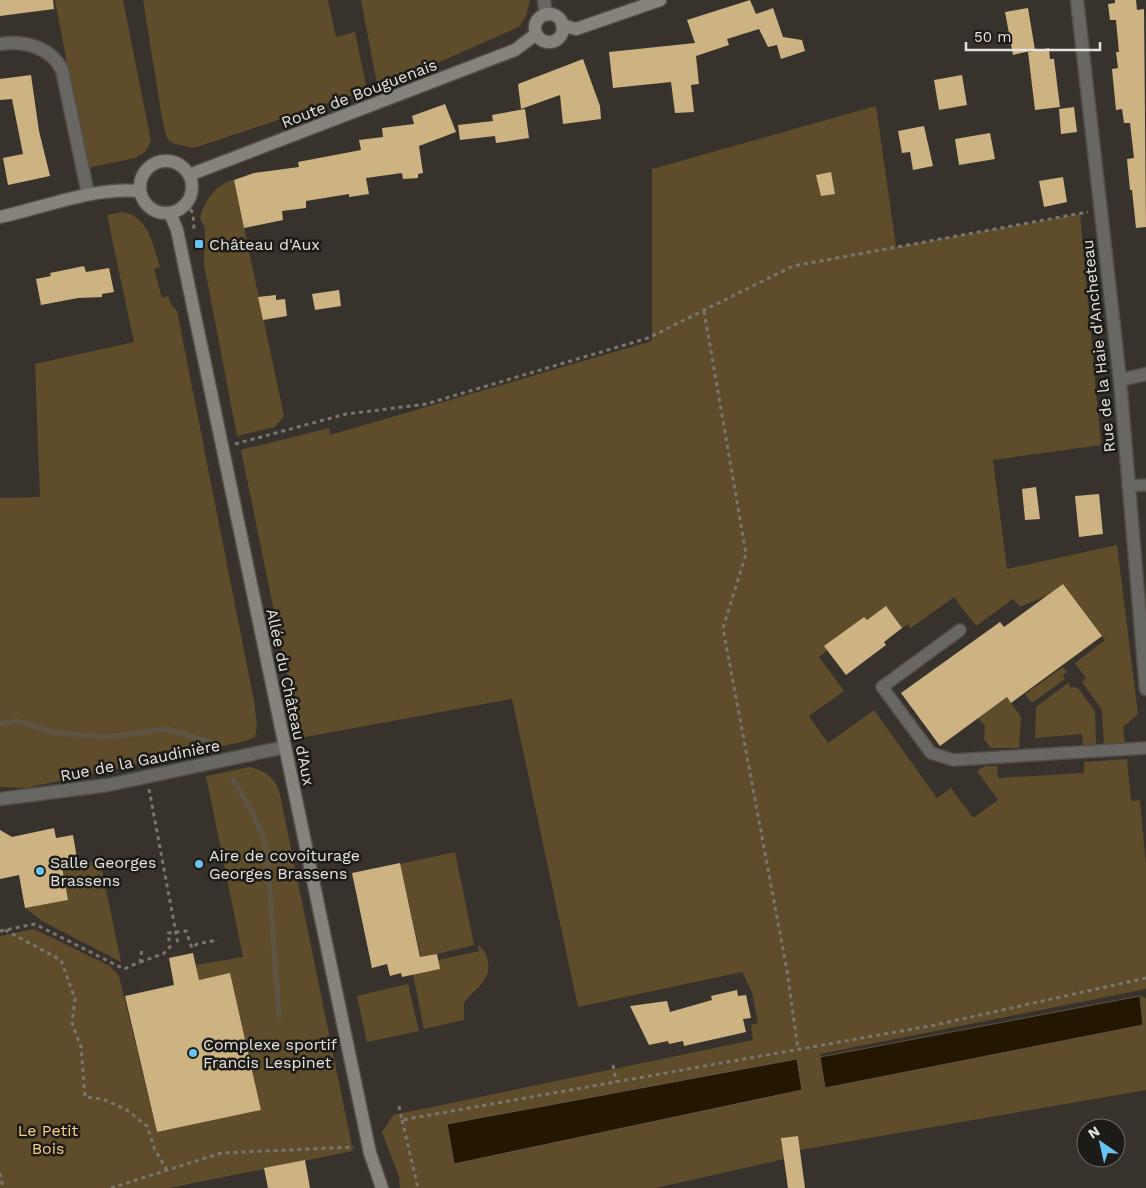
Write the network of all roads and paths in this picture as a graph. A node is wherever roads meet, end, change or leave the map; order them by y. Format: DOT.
graph roads {
  1 [pos="544,0"];
  2 [pos="660,0"];
  3 [pos="1077,0"];
  4 [pos="546,15"];
  5 [pos="562,25"];
  6 [pos="536,34"];
  7 [pos="0,44"];
  8 [pos="189,175"];
  9 [pos="140,190"];
  10 [pos="88,194"];
  11 [pos="187,202"];
  12 [pos="1101,210"];
  13 [pos="170,213"];
  14 [pos="0,217"];
  15 [pos="194,232"];
  16 [pos="704,310"];
  17 [pos="1146,374"];
  18 [pos="1120,380"];
  19 [pos="222,448"];
  20 [pos="1146,485"];
  21 [pos="1128,486"];
  22 [pos="960,630"];
  23 [pos="1146,689"];
  24 [pos="285,747"];
  25 [pos="1146,748"];
  26 [pos="146,776"];
  27 [pos="0,799"];
  28 [pos="5,930"];
  29 [pos="176,930"];
  30 [pos="0,932"];
  31 [pos="218,940"];
  32 [pos="178,944"];
  33 [pos="142,948"];
  34 [pos="140,962"];
  35 [pos="1146,978"];
  36 [pos="798,1048"];
  37 [pos="613,1065"];
  38 [pos="616,1082"];
  39 [pos="399,1106"];
  40 [pos="402,1120"];
  41 [pos="368,1146"];
  42 [pos="167,1170"];
  43 [pos="0,1173"];
  44 [pos="3,1188"];
  45 [pos="111,1188"];
  46 [pos="382,1188"];
  47 [pos="418,1188"];
  1 -- 4 [label="street"];
  2 -- 5 [label="street"];
  3 -- 12 [label="street, Rue de la Haie d'Ancheteau"];
  4 -- 5 [label="street"];
  4 -- 6 [label="street, Route de Bouguenais"];
  5 -- 6 [label="street"];
  6 -- 8 [label="street, Route de Bouguenais"];
  7 -- 10 [label="street"];
  8 -- 9 [label="street"];
  8 -- 11 [label="street"];
  9 -- 10 [label="street"];
  9 -- 13 [label="street"];
  10 -- 14 [label="street"];
  11 -- 13 [label="street"];
  11 -- 15 [label="path"];
  12 -- 16 [label="path"];
  12 -- 18 [label="street, Rue de la Haie d'Ancheteau"];
  13 -- 19 [label="street, Allée du Château d'Aux"];
  16 -- 19 [label="path"];
  16 -- 36 [label="path"];
  17 -- 18 [label="street"];
  18 -- 21 [label="street, Rue de la Haie d'Ancheteau"];
  19 -- 24 [label="street, Allée du Château d'Aux"];
  20 -- 21 [label="lane"];
  21 -- 23 [label="street, Rue de la Haie d'Ancheteau"];
  22 -- 25 [label="lane"];
  24 -- 26 [label="street, Rue de la Gaudinière"];
  24 -- 41 [label="street, Allée du Château d'Aux"];
  26 -- 27 [label="street, Rue de la Gaudinière"];
  26 -- 29 [label="path"];
  28 -- 30 [label="path"];
  28 -- 34 [label="path"];
  28 -- 42 [label="path"];
  29 -- 31 [label="path"];
  29 -- 32 [label="path"];
  29 -- 34 [label="path"];
  33 -- 34 [label="path"];
  35 -- 36 [label="path"];
  36 -- 38 [label="path"];
  37 -- 38 [label="path"];
  38 -- 40 [label="path"];
  39 -- 40 [label="path"];
  40 -- 47 [label="path"];
  41 -- 42 [label="path"];
  41 -- 46 [label="street, Allée du Château d'Aux"];
  42 -- 45 [label="path"];
  43 -- 44 [label="path"];
}
